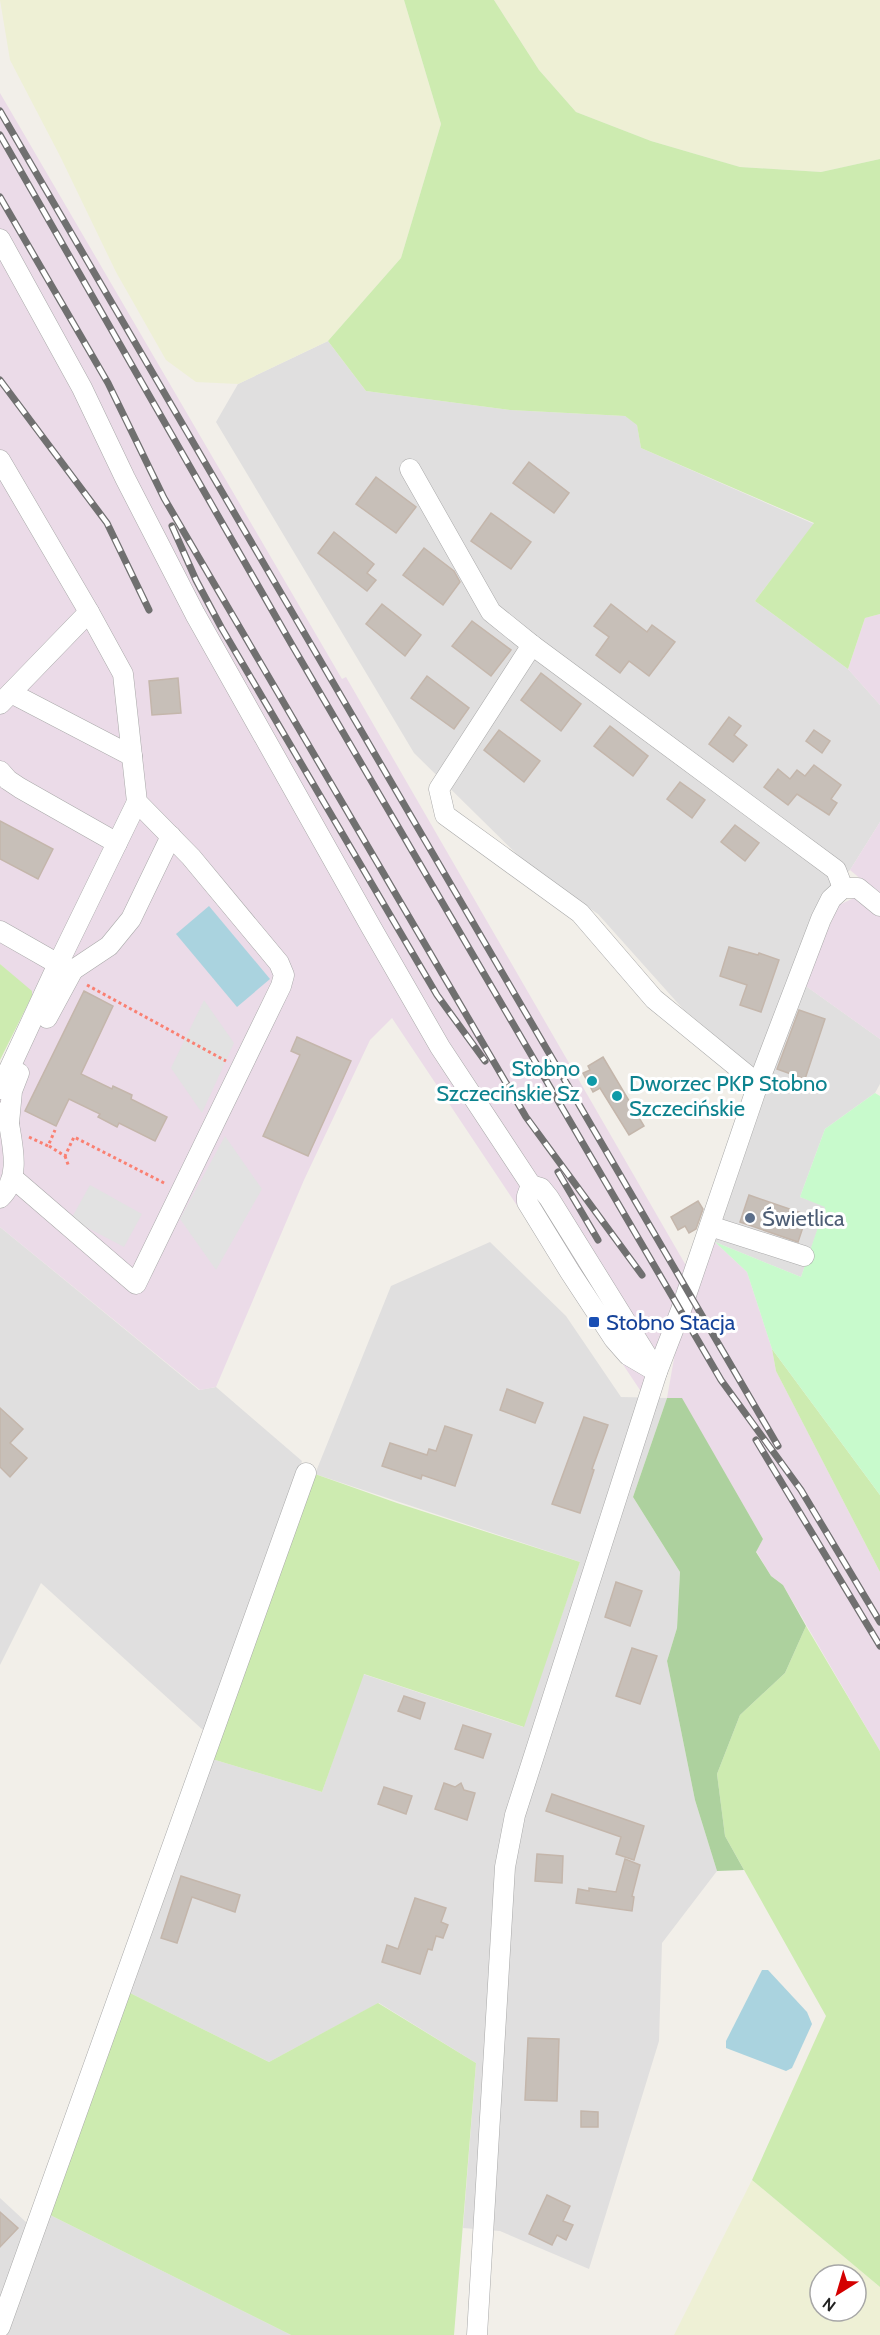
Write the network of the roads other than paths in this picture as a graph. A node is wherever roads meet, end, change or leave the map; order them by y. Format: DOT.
graph roads {
  1 [pos="0,239"];
  2 [pos="0,460"];
  3 [pos="410,469"];
  4 [pos="89,612"];
  5 [pos="532,645"];
  6 [pos="6,699"];
  7 [pos="132,756"];
  8 [pos="0,771"];
  9 [pos="137,802"];
  10 [pos="171,836"];
  11 [pos="117,843"];
  12 [pos="843,888"];
  13 [pos="880,906"];
  14 [pos="0,931"];
  15 [pos="66,967"];
  16 [pos="758,1084"];
  17 [pos="2,1085"];
  18 [pos="16,1128"];
  19 [pos="13,1178"];
  20 [pos="0,1198"];
  21 [pos="710,1226"];
  22 [pos="804,1256"];
  23 [pos="657,1372"];
  24 [pos="306,1473"];
  25 [pos="0,2327"];
  26 [pos="477,2335"];
  1 -- 23 [label="street"];
  2 -- 4 [label="street"];
  3 -- 5 [label="street"];
  4 -- 6 [label="street"];
  4 -- 7 [label="street"];
  5 -- 12 [label="street"];
  5 -- 16 [label="street"];
  6 -- 7 [label="street"];
  7 -- 9 [label="street"];
  8 -- 11 [label="street"];
  9 -- 10 [label="street"];
  9 -- 11 [label="street"];
  10 -- 15 [label="street"];
  10 -- 19 [label="street"];
  11 -- 15 [label="street"];
  12 -- 13 [label="street"];
  12 -- 16 [label="street"];
  14 -- 15 [label="street"];
  15 -- 17 [label="street"];
  15 -- 18 [label="street"];
  16 -- 21 [label="street"];
  17 -- 18 [label="street"];
  18 -- 19 [label="street"];
  19 -- 20 [label="street"];
  21 -- 22 [label="street"];
  21 -- 23 [label="street"];
  23 -- 26 [label="street"];
  24 -- 25 [label="street"];
}
